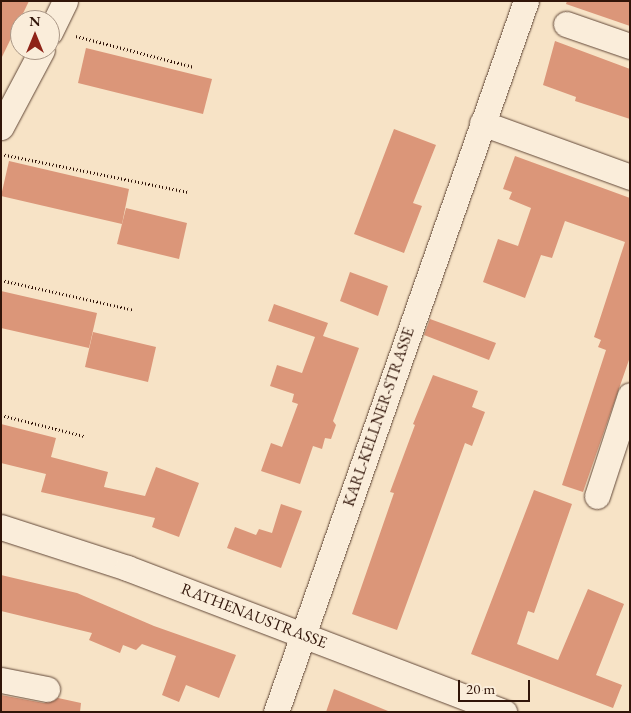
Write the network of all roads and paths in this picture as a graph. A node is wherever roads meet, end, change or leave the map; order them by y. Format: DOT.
graph roads {
  1 [pos="526,1"];
  2 [pos="566,24"];
  3 [pos="60,39"];
  4 [pos="630,46"];
  5 [pos="36,60"];
  6 [pos="194,67"];
  7 [pos="482,123"];
  8 [pos="1,127"];
  9 [pos="1,154"];
  10 [pos="630,177"];
  11 [pos="188,192"];
  12 [pos="1,280"];
  13 [pos="134,310"];
  14 [pos="630,395"];
  15 [pos="1,415"];
  16 [pos="84,436"];
  17 [pos="597,496"];
  18 [pos="1,527"];
  19 [pos="304,634"];
  20 [pos="1,680"];
  21 [pos="47,689"];
  22 [pos="276,712"];
  23 [pos="504,712"];
  1 -- 7 [label="street, KARL-KELLNER-STRASSE"];
  2 -- 4 [label="street"];
  3 -- 6 [label="path"];
  5 -- 8 [label="street"];
  7 -- 10 [label="street"];
  7 -- 19 [label="street, KARL-KELLNER-STRASSE"];
  9 -- 11 [label="path"];
  12 -- 13 [label="path"];
  14 -- 17 [label="street"];
  15 -- 16 [label="path"];
  18 -- 19 [label="street, RATHENAUSTRASSE"];
  19 -- 22 [label="street, KARL-KELLNER-STRASSE"];
  19 -- 23 [label="street, RATHENAUSTRASSE"];
  20 -- 21 [label="street"];
}
